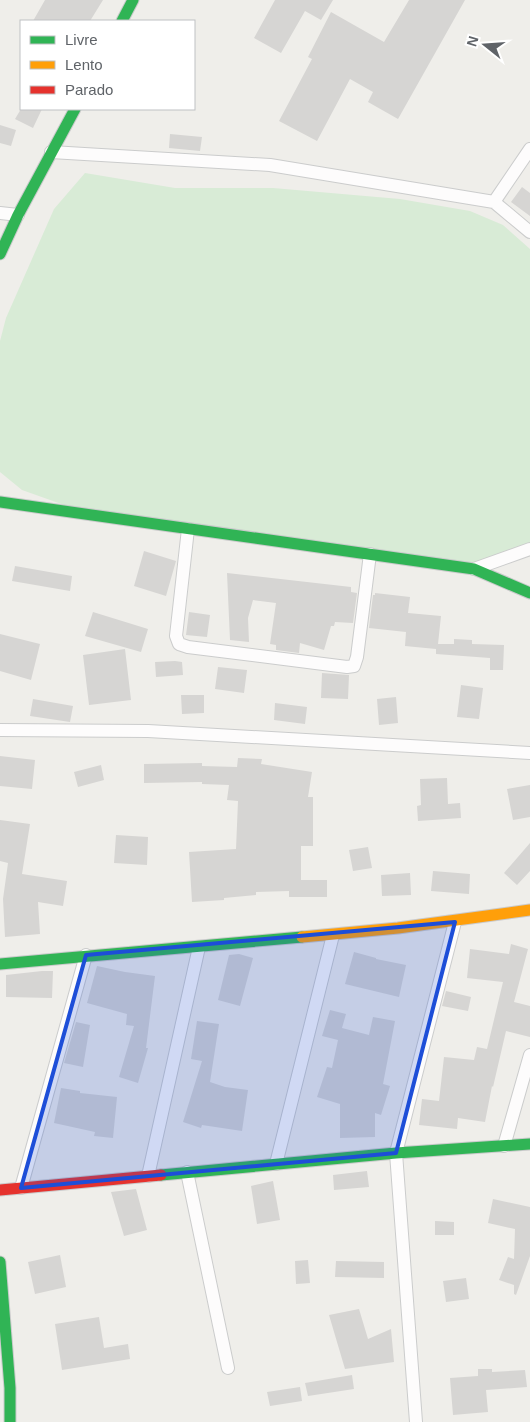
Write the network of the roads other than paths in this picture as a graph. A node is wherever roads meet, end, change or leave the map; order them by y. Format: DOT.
graph roads {
  1 [pos="133,0"];
  2 [pos="123,20"];
  3 [pos="74,110"];
  4 [pos="530,149"];
  5 [pos="52,152"];
  6 [pos="494,202"];
  7 [pos="0,213"];
  8 [pos="18,215"];
  9 [pos="530,232"];
  10 [pos="0,254"];
  11 [pos="0,502"];
  12 [pos="188,529"];
  13 [pos="530,549"];
  14 [pos="370,554"];
  15 [pos="474,569"];
  16 [pos="530,594"];
  17 [pos="0,730"];
  18 [pos="530,753"];
  19 [pos="530,910"];
  20 [pos="455,922"];
  21 [pos="333,935"];
  22 [pos="199,947"];
  23 [pos="86,955"];
  24 [pos="0,964"];
  25 [pos="530,1054"];
  26 [pos="530,1144"];
  27 [pos="504,1146"];
  28 [pos="396,1153"];
  29 [pos="276,1164"];
  30 [pos="187,1172"];
  31 [pos="148,1176"];
  32 [pos="21,1188"];
  33 [pos="0,1190"];
  34 [pos="0,1262"];
  35 [pos="228,1368"];
  36 [pos="10,1422"];
  37 [pos="416,1422"];
  1 -- 2 [label="main road"];
  3 -- 5 [label="main road"];
  4 -- 6 [label="street"];
  5 -- 6 [label="street"];
  5 -- 8 [label="main road"];
  6 -- 9 [label="street"];
  7 -- 8 [label="street"];
  8 -- 10 [label="main road"];
  11 -- 12 [label="main road"];
  12 -- 14 [label="main road"];
  12 -- 14 [label="street"];
  13 -- 15 [label="street"];
  14 -- 15 [label="main road"];
  15 -- 16 [label="main road"];
  17 -- 18 [label="street"];
  19 -- 20 [label="main road"];
  20 -- 21 [label="main road"];
  20 -- 28 [label="street"];
  21 -- 22 [label="main road"];
  21 -- 29 [label="street"];
  22 -- 23 [label="main road"];
  22 -- 31 [label="street"];
  23 -- 24 [label="main road"];
  23 -- 32 [label="street"];
  25 -- 27 [label="street"];
  26 -- 27 [label="main road"];
  27 -- 28 [label="main road"];
  28 -- 29 [label="main road"];
  28 -- 37 [label="street"];
  29 -- 30 [label="main road"];
  30 -- 31 [label="main road"];
  30 -- 35 [label="street"];
  31 -- 32 [label="main road"];
  32 -- 33 [label="main road"];
  34 -- 36 [label="main road"];
}
